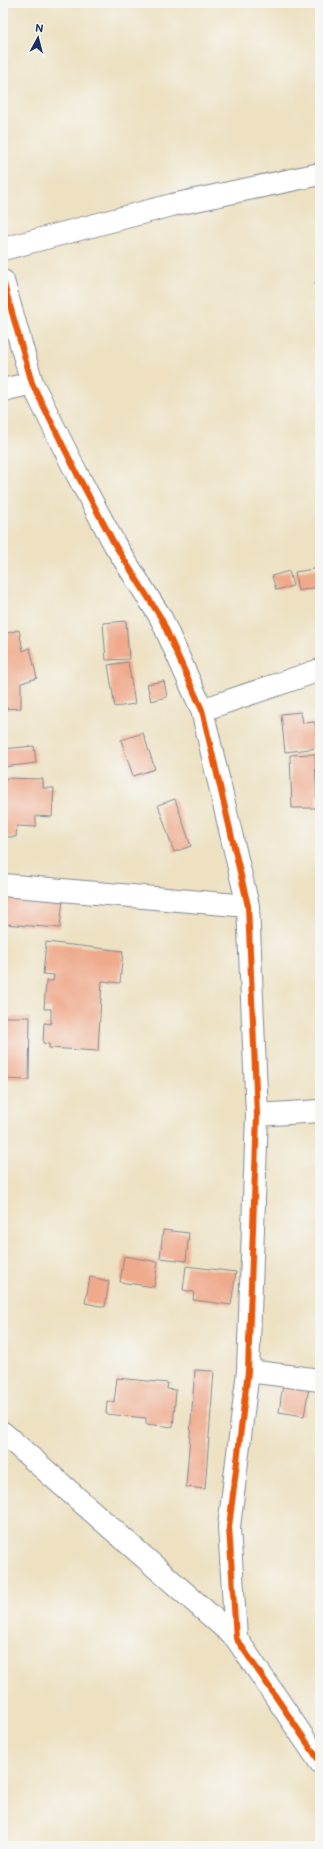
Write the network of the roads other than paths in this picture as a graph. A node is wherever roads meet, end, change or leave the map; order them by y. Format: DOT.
graph roads {
  1 [pos="320,174"];
  2 [pos="3,249"];
  3 [pos="3,281"];
  4 [pos="32,383"];
  5 [pos="3,390"];
  6 [pos="320,670"];
  7 [pos="202,710"];
  8 [pos="3,885"];
  9 [pos="248,906"];
  10 [pos="320,1110"];
  11 [pos="257,1115"];
  12 [pos="248,1371"];
  13 [pos="320,1380"];
  14 [pos="3,1434"];
  15 [pos="236,1638"];
  16 [pos="320,1762"];
  1 -- 2 [label="street"];
  3 -- 4 [label="street"];
  4 -- 5 [label="street"];
  4 -- 7 [label="street"];
  6 -- 7 [label="street"];
  7 -- 9 [label="street"];
  8 -- 9 [label="street"];
  9 -- 11 [label="street"];
  10 -- 11 [label="street"];
  11 -- 12 [label="street"];
  12 -- 13 [label="street"];
  12 -- 15 [label="street"];
  14 -- 15 [label="street"];
  15 -- 16 [label="street"];
}
